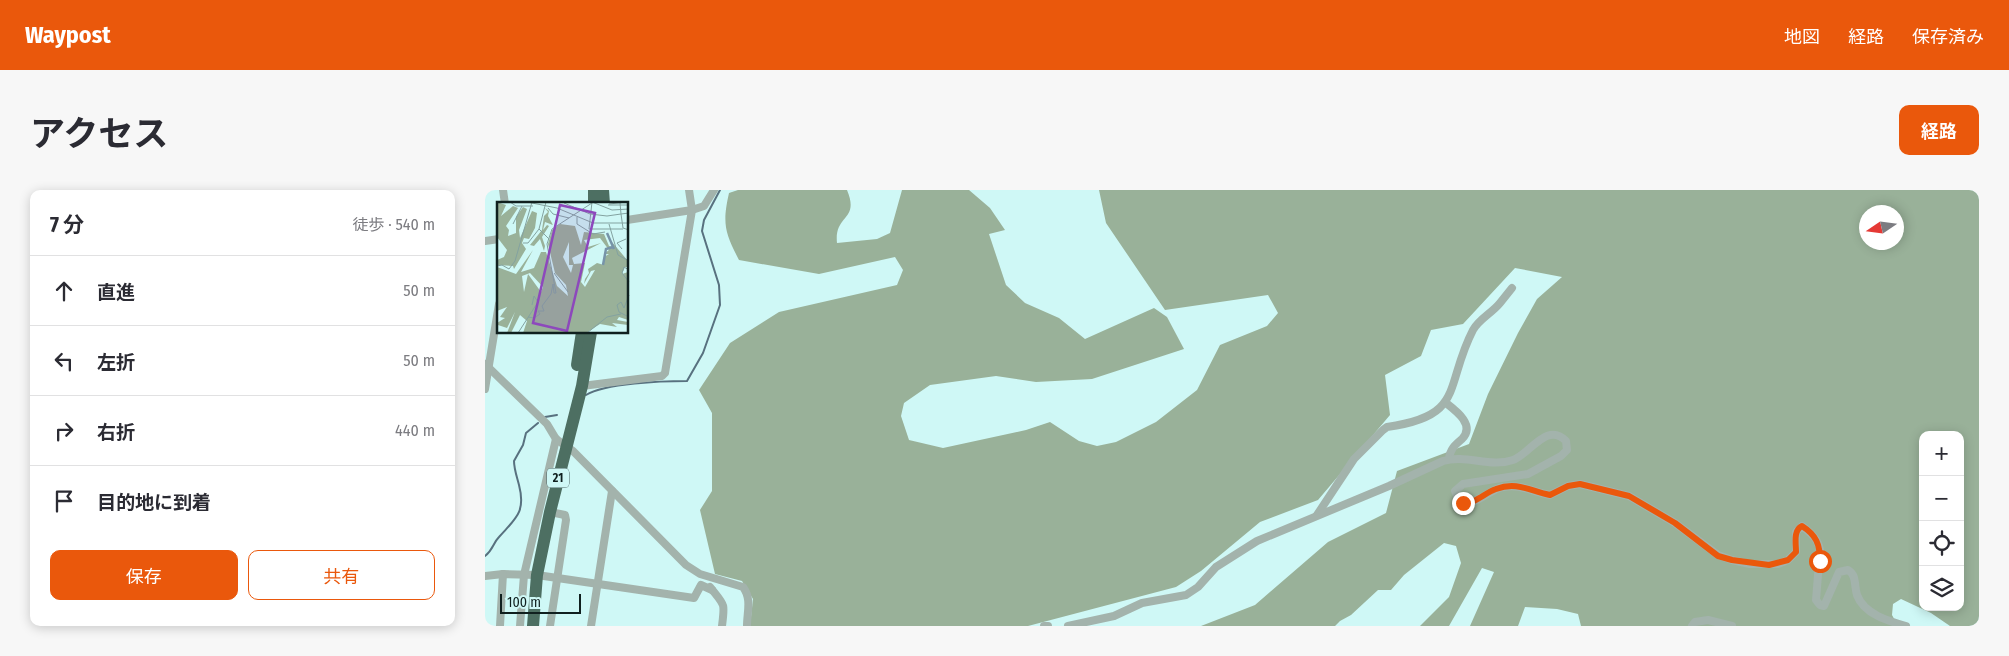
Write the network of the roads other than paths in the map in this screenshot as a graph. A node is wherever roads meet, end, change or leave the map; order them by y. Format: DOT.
graph roads {
  1 [pos="689,190"];
  2 [pos="714,190"];
  3 [pos="692,210"];
  4 [pos="629,220"];
  5 [pos="1512,288"];
  6 [pos="497,314"];
  7 [pos="582,334"];
  8 [pos="591,334"];
  9 [pos="487,366"];
  10 [pos="582,386"];
  11 [pos="485,389"];
  12 [pos="1446,403"];
  13 [pos="561,443"];
  14 [pos="1449,459"];
  15 [pos="611,491"];
  16 [pos="550,512"];
  17 [pos="1317,515"];
  18 [pos="503,574"];
  19 [pos="700,574"];
  20 [pos="524,575"];
  21 [pos="485,576"];
  22 [pos="537,576"];
  23 [pos="557,578"];
  24 [pos="597,584"];
  25 [pos="712,590"];
  26 [pos="500,626"];
  27 [pos="520,626"];
  28 [pos="533,626"];
  29 [pos="550,626"];
  30 [pos="591,626"];
  31 [pos="722,626"];
  32 [pos="747,626"];
  33 [pos="1044,626"];
  34 [pos="1048,626"];
  35 [pos="1068,626"];
  36 [pos="1692,626"];
  37 [pos="1732,626"];
  38 [pos="1906,626"];
  1 -- 3 [label="street"];
  2 -- 3 [label="street"];
  3 -- 4 [label="street"];
  3 -- 10 [label="street"];
  5 -- 12 [label="street"];
  6 -- 9 [label="street"];
  7 -- 13 [label="highway, 21"];
  8 -- 10 [label="highway, 21"];
  9 -- 11 [label="street"];
  9 -- 13 [label="street"];
  10 -- 13 [label="highway, 21"];
  12 -- 14 [label="street"];
  12 -- 17 [label="street"];
  13 -- 15 [label="street"];
  13 -- 16 [label="highway, 21"];
  13 -- 20 [label="street"];
  14 -- 17 [label="street"];
  14 -- 38 [label="street"];
  15 -- 19 [label="street"];
  15 -- 24 [label="street"];
  16 -- 22 [label="highway, 21"];
  16 -- 23 [label="street"];
  17 -- 35 [label="street"];
  18 -- 20 [label="street"];
  18 -- 21 [label="street"];
  18 -- 26 [label="street"];
  19 -- 25 [label="street"];
  19 -- 32 [label="street"];
  20 -- 22 [label="street"];
  20 -- 27 [label="street"];
  22 -- 23 [label="street"];
  22 -- 28 [label="highway, 21"];
  23 -- 24 [label="street"];
  23 -- 29 [label="street"];
  24 -- 25 [label="street"];
  24 -- 30 [label="street"];
  25 -- 31 [label="street"];
  33 -- 34 [label="street"];
  36 -- 37 [label="street"];
}
